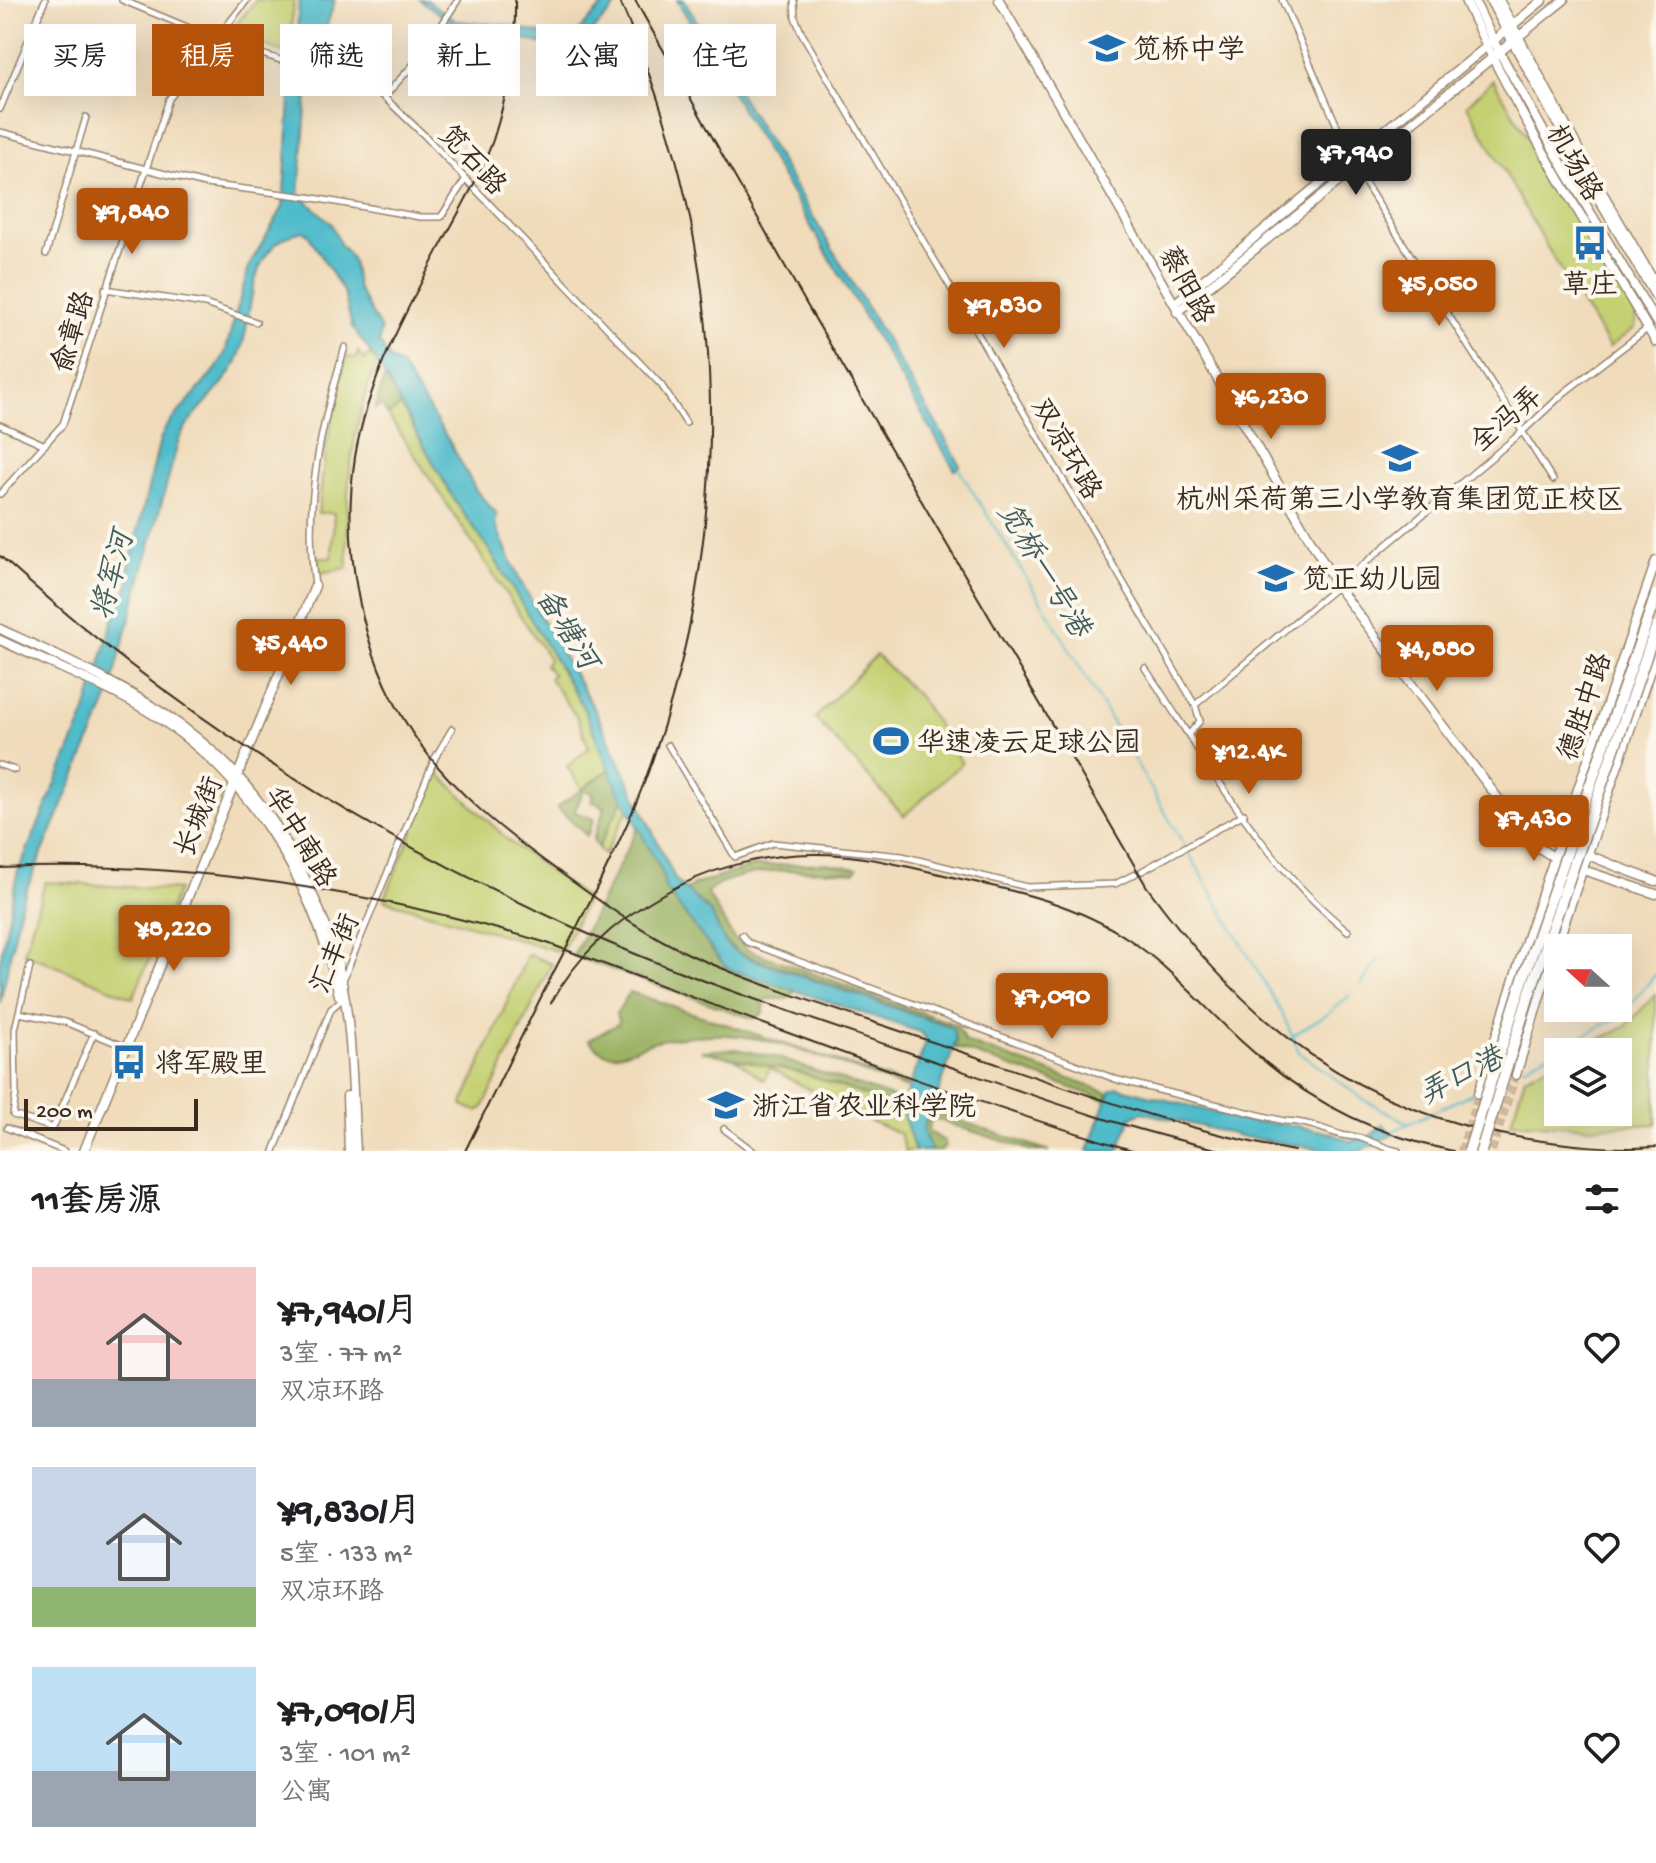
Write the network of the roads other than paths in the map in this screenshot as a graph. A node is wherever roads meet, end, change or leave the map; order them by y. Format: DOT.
graph roads {
  1 [pos="45,0"];
  2 [pos="122,0"];
  3 [pos="247,0"];
  4 [pos="458,0"];
  5 [pos="794,0"];
  6 [pos="999,0"];
  7 [pos="1282,0"];
  8 [pos="1465,0"];
  9 [pos="1474,0"];
  10 [pos="1490,0"];
  11 [pos="1499,0"];
  12 [pos="1543,0"];
  13 [pos="1564,0"];
  14 [pos="180,24"];
  15 [pos="228,24"];
  16 [pos="1509,29"];
  17 [pos="1515,40"];
  18 [pos="1490,45"];
  19 [pos="264,54"];
  20 [pos="1497,56"];
  21 [pos="171,96"];
  22 [pos="384,97"];
  23 [pos="0,109"];
  24 [pos="86,117"];
  25 [pos="0,132"];
  26 [pos="75,151"];
  27 [pos="1351,158"];
  28 [pos="146,169"];
  29 [pos="1356,169"];
  30 [pos="465,180"];
  31 [pos="46,254"];
  32 [pos="1656,285"];
  33 [pos="105,289"];
  34 [pos="1656,297"];
  35 [pos="1176,308"];
  36 [pos="256,322"];
  37 [pos="1656,322"];
  38 [pos="1648,328"];
  39 [pos="1656,342"];
  40 [pos="345,347"];
  41 [pos="686,423"];
  42 [pos="0,425"];
  43 [pos="1522,432"];
  44 [pos="45,445"];
  45 [pos="1553,480"];
  46 [pos="0,494"];
  47 [pos="1656,561"];
  48 [pos="315,586"];
  49 [pos="1337,586"];
  50 [pos="1656,595"];
  51 [pos="1656,628"];
  52 [pos="0,629"];
  53 [pos="0,640"];
  54 [pos="1656,653"];
  55 [pos="1145,668"];
  56 [pos="116,690"];
  57 [pos="1195,705"];
  58 [pos="452,729"];
  59 [pos="1189,734"];
  60 [pos="668,745"];
  61 [pos="0,765"];
  62 [pos="15,770"];
  63 [pos="236,779"];
  64 [pos="1244,814"];
  65 [pos="1514,818"];
  66 [pos="1559,843"];
  67 [pos="1587,856"];
  68 [pos="1554,858"];
  69 [pos="1142,871"];
  70 [pos="1582,871"];
  71 [pos="1135,874"];
  72 [pos="1656,881"];
  73 [pos="1656,894"];
  74 [pos="1348,931"];
  75 [pos="742,935"];
  76 [pos="30,966"];
  77 [pos="341,983"];
  78 [pos="340,1001"];
  79 [pos="19,1013"];
  80 [pos="94,1033"];
  81 [pos="126,1047"];
  82 [pos="1517,1070"];
  83 [pos="1480,1090"];
  84 [pos="7,1128"];
  85 [pos="724,1129"];
  86 [pos="64,1151"];
  87 [pos="84,1151"];
  88 [pos="274,1151"];
  89 [pos="349,1151"];
  90 [pos="356,1151"];
  91 [pos="753,1151"];
  92 [pos="1398,1151"];
  93 [pos="1469,1151"];
  94 [pos="1481,1151"];
  1 -- 23 [label="street"];
  2 -- 14 [label="street, 笕石路"];
  3 -- 15 [label="street, 俞章路"];
  4 -- 22 [label="street"];
  5 -- 57 [label="street, 双凉环路"];
  6 -- 35 [label="main road, 蔡阳路"];
  7 -- 27 [label="street"];
  8 -- 18 [label="main road, 机场路"];
  9 -- 18 [label="main road, 机场路"];
  10 -- 16 [label="main road, 机场路"];
  11 -- 16 [label="main road, 机场路"];
  12 -- 16 [label="main road"];
  13 -- 17 [label="main road"];
  16 -- 17 [label="main road, 机场路"];
  16 -- 18 [label="main road"];
  17 -- 20 [label="main road"];
  17 -- 32 [label="main road, 机场路"];
  17 -- 34 [label="main road, 机场路"];
  18 -- 20 [label="main road, 机场路"];
  18 -- 27 [label="main road"];
  19 -- 22 [label="street, 笕石路"];
  20 -- 29 [label="main road"];
  20 -- 37 [label="main road, 机场路"];
  20 -- 38 [label="main road, 机场路"];
  21 -- 28 [label="street, 俞章路"];
  22 -- 30 [label="street, 笕石路"];
  24 -- 26 [label="street"];
  25 -- 26 [label="street"];
  26 -- 28 [label="street"];
  26 -- 31 [label="street"];
  27 -- 35 [label="main road"];
  28 -- 30 [label="street"];
  28 -- 33 [label="street, 俞章路"];
  29 -- 35 [label="main road"];
  29 -- 43 [label="street"];
  30 -- 41 [label="street, 笕石路"];
  33 -- 36 [label="street"];
  33 -- 44 [label="street, 俞章路"];
  35 -- 49 [label="main road, 蔡阳路"];
  38 -- 39 [label="main road, 机场路"];
  38 -- 43 [label="street, 全冯弄"];
  40 -- 48 [label="street"];
  42 -- 44 [label="street"];
  43 -- 45 [label="street"];
  43 -- 49 [label="street, 全冯弄"];
  44 -- 46 [label="street, 俞章路"];
  47 -- 66 [label="main road, 德胜中路"];
  48 -- 63 [label="main road, 长城街"];
  49 -- 57 [label="street, 全冯弄"];
  49 -- 65 [label="main road, 蔡阳路"];
  50 -- 93 [label="highway, bridge"];
  51 -- 94 [label="highway, bridge"];
  52 -- 56 [label="main road, 华中南路"];
  53 -- 56 [label="main road, 华中南路"];
  54 -- 67 [label="main road, 德胜中路"];
  55 -- 59 [label="street"];
  56 -- 63 [label="main road, 华中南路"];
  57 -- 59 [label="street"];
  58 -- 77 [label="street, 汇丰街"];
  59 -- 64 [label="street"];
  60 -- 71 [label="street"];
  61 -- 62 [label="street"];
  63 -- 77 [label="main road, 华中南路"];
  63 -- 78 [label="main road, 华中南路"];
  63 -- 81 [label="main road, 长城街"];
  64 -- 69 [label="street"];
  64 -- 74 [label="street"];
  65 -- 66 [label="main road"];
  65 -- 68 [label="main road, 蔡阳路"];
  66 -- 67 [label="main road"];
  66 -- 68 [label="main road, 德胜中路"];
  67 -- 70 [label="main road, 德胜中路"];
  67 -- 72 [label="main road"];
  68 -- 70 [label="main road, 蔡阳路"];
  68 -- 83 [label="main road, 德胜中路"];
  70 -- 73 [label="main road, 蔡阳路"];
  70 -- 82 [label="main road, 德胜中路"];
  75 -- 92 [label="street"];
  76 -- 79 [label="street"];
  77 -- 78 [label="street, 汇丰街"];
  77 -- 90 [label="main road, 华中南路"];
  78 -- 88 [label="street, 汇丰街"];
  78 -- 89 [label="main road, 华中南路"];
  79 -- 80 [label="street"];
  79 -- 80 [label="street"];
  80 -- 81 [label="street"];
  81 -- 87 [label="main road, 长城街"];
  84 -- 86 [label="street"];
  85 -- 91 [label="street"];
}
